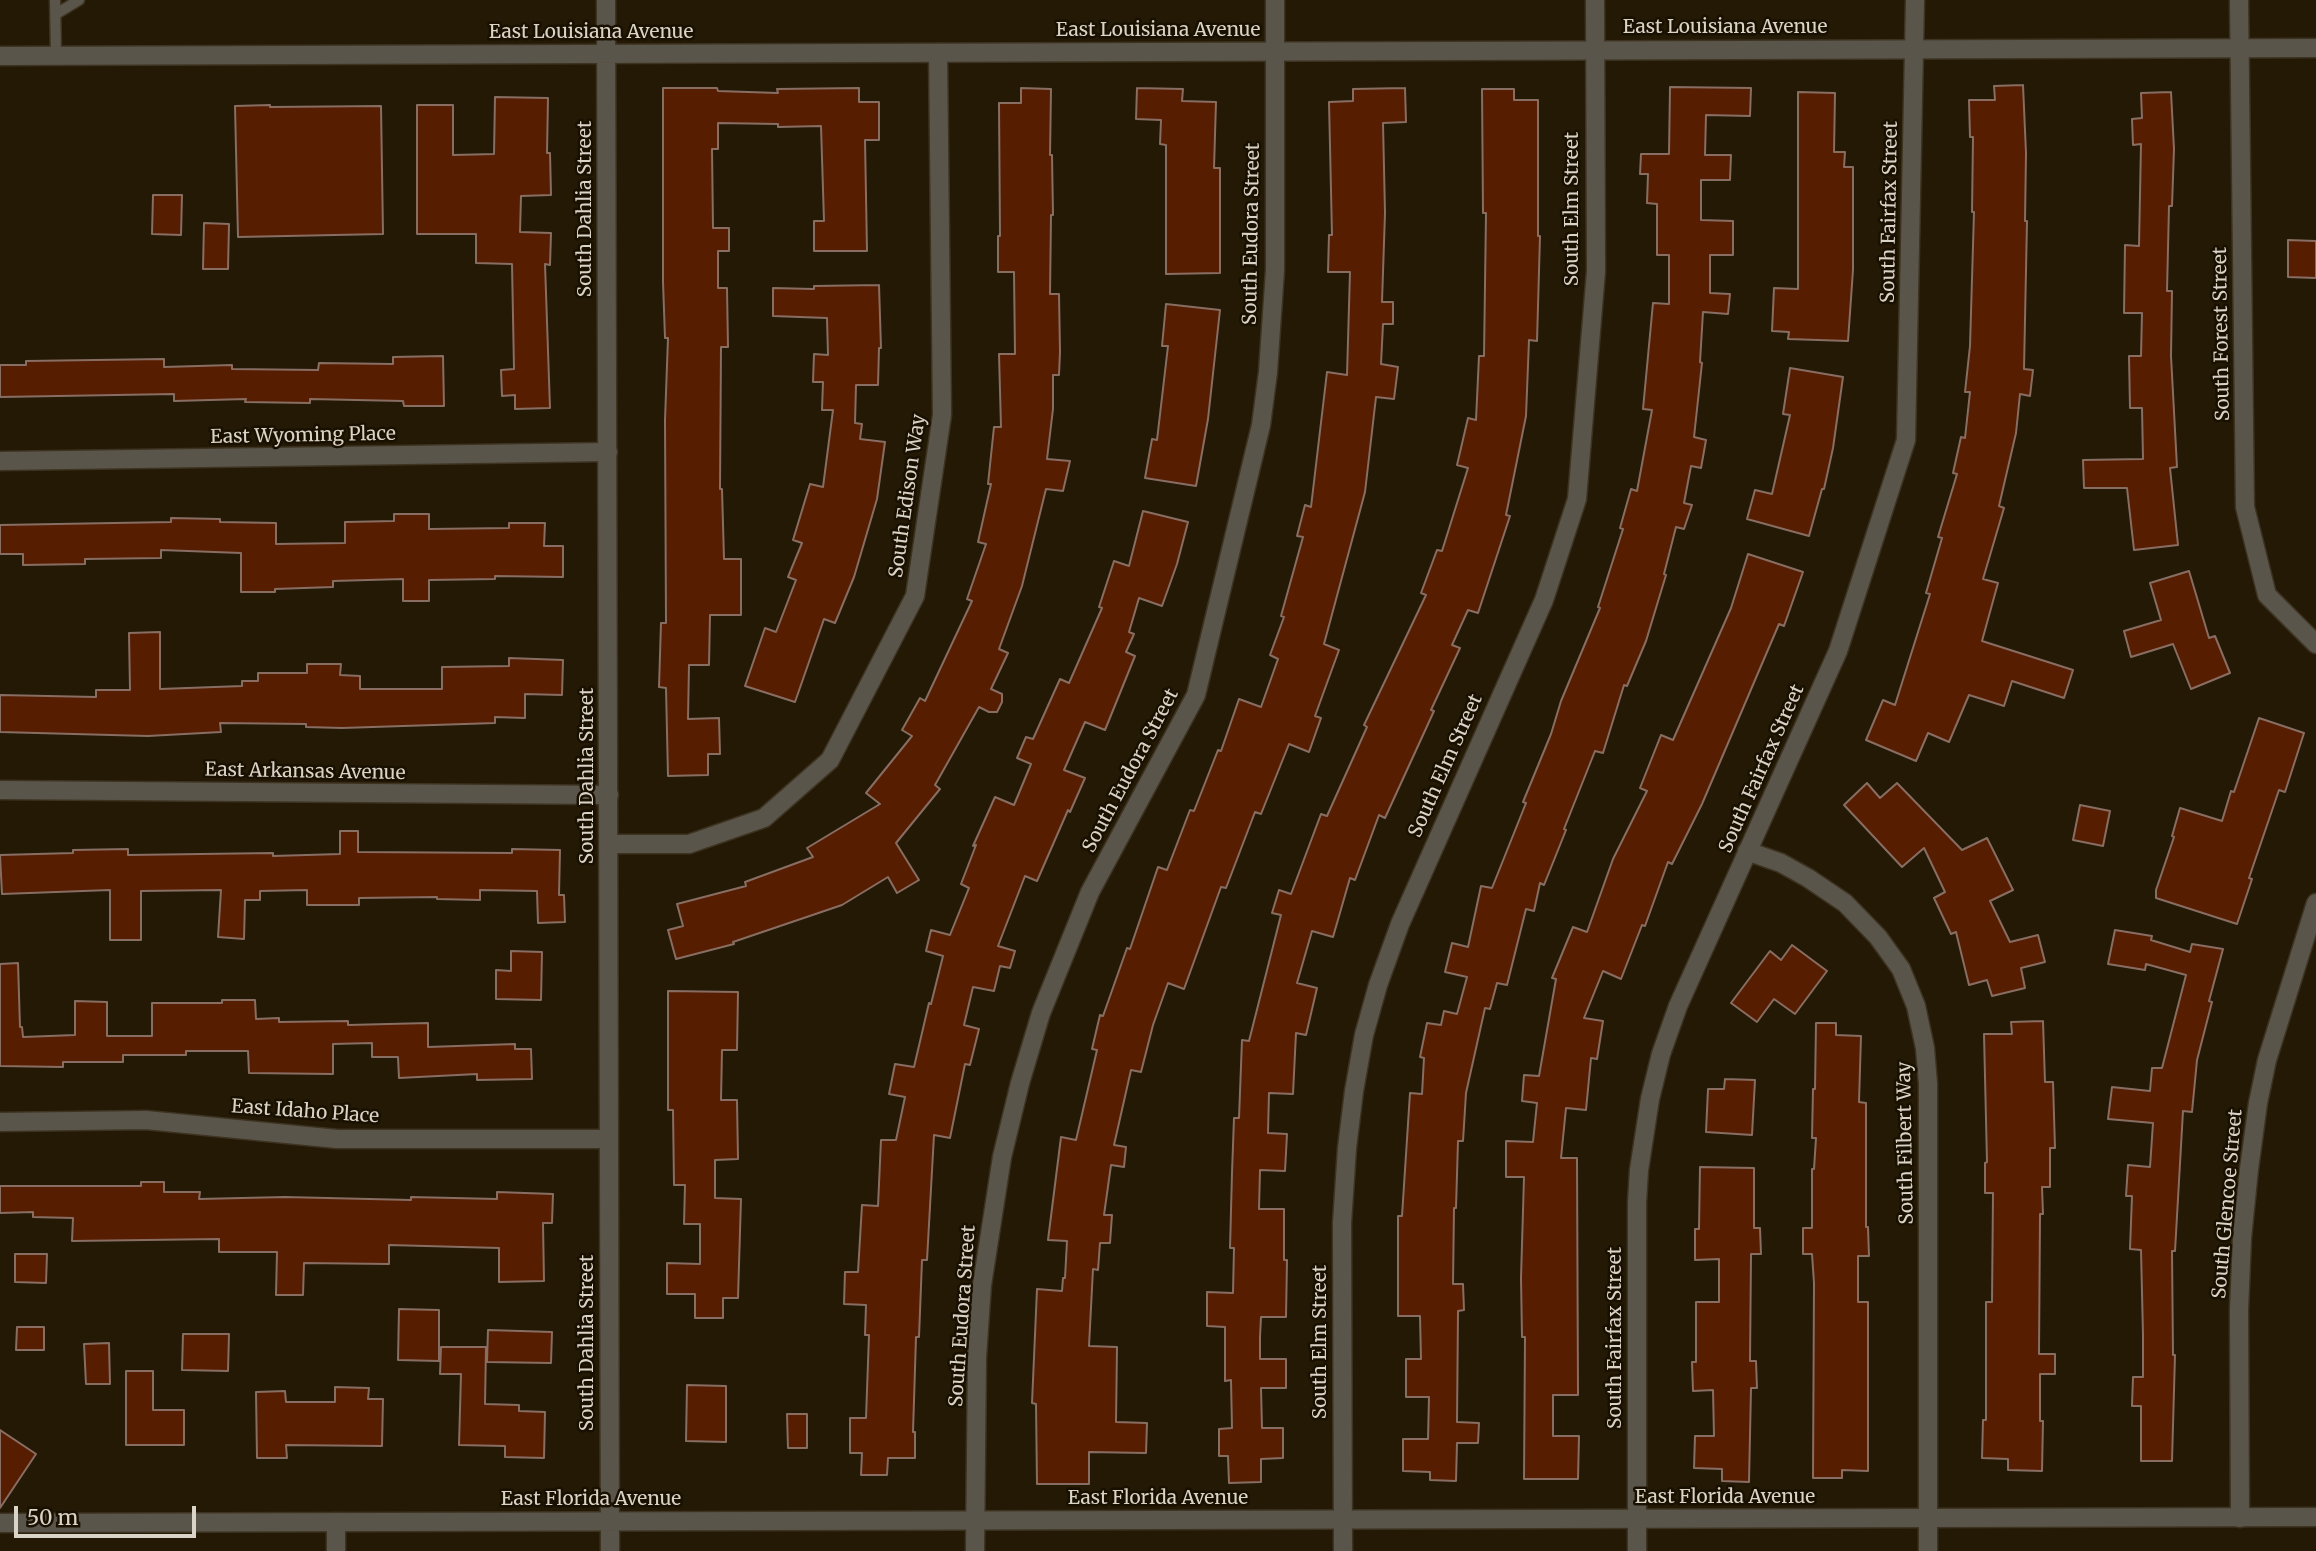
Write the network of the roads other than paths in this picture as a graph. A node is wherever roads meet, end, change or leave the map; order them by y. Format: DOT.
graph roads {
  1 [pos="55,0"];
  2 [pos="79,0"];
  3 [pos="606,0"];
  4 [pos="1275,0"];
  5 [pos="1595,0"];
  6 [pos="1915,0"];
  7 [pos="2239,0"];
  8 [pos="56,14"];
  9 [pos="1914,48"];
  10 [pos="2316,48"];
  11 [pos="2238,49"];
  12 [pos="1594,50"];
  13 [pos="1275,51"];
  14 [pos="606,53"];
  15 [pos="938,53"];
  16 [pos="56,55"];
  17 [pos="0,56"];
  18 [pos="608,452"];
  19 [pos="0,461"];
  20 [pos="2316,644"];
  21 [pos="0,790"];
  22 [pos="609,795"];
  23 [pos="609,844"];
  24 [pos="1747,851"];
  25 [pos="2316,903"];
  26 [pos="0,1122"];
  27 [pos="608,1139"];
  28 [pos="2316,1517"];
  29 [pos="1928,1518"];
  30 [pos="2240,1518"];
  31 [pos="1637,1519"];
  32 [pos="1342,1520"];
  33 [pos="610,1521"];
  34 [pos="975,1521"];
  35 [pos="336,1522"];
  36 [pos="0,1524"];
  37 [pos="336,1551"];
  38 [pos="610,1551"];
  39 [pos="975,1551"];
  40 [pos="1343,1551"];
  41 [pos="1637,1551"];
  42 [pos="1928,1551"];
  1 -- 8 [label="lane"];
  2 -- 8 [label="lane"];
  3 -- 14 [label="street, South Dahlia Street"];
  4 -- 13 [label="street, South Eudora Street"];
  5 -- 12 [label="street, South Elm Street"];
  6 -- 9 [label="street, South Fairfax Street"];
  7 -- 11 [label="street, South Forest Street"];
  8 -- 16 [label="lane"];
  9 -- 11 [label="street, East Louisiana Avenue"];
  9 -- 12 [label="street, East Louisiana Avenue"];
  9 -- 24 [label="street, South Fairfax Street"];
  10 -- 11 [label="street, East Louisiana Avenue"];
  11 -- 20 [label="street, South Forest Street"];
  12 -- 13 [label="street, East Louisiana Avenue"];
  12 -- 32 [label="street, South Elm Street"];
  13 -- 15 [label="street, East Louisiana Avenue"];
  13 -- 34 [label="street, South Eudora Street"];
  14 -- 15 [label="street, East Louisiana Avenue"];
  14 -- 16 [label="street, East Louisiana Avenue"];
  14 -- 18 [label="street, South Dahlia Street"];
  15 -- 23 [label="street, South Edison Way"];
  16 -- 17 [label="street, East Louisiana Avenue"];
  18 -- 19 [label="street, East Wyoming Place"];
  18 -- 22 [label="street, South Dahlia Street"];
  21 -- 22 [label="street, East Arkansas Avenue"];
  22 -- 23 [label="street, South Dahlia Street"];
  23 -- 27 [label="street, South Dahlia Street"];
  24 -- 29 [label="street, South Filbert Way"];
  24 -- 31 [label="street, South Fairfax Street"];
  25 -- 30 [label="street, South Glencoe Street"];
  26 -- 27 [label="street, East Idaho Place"];
  27 -- 33 [label="street, South Dahlia Street"];
  28 -- 30 [label="street, East Florida Avenue"];
  29 -- 30 [label="street, East Florida Avenue"];
  29 -- 31 [label="street, East Florida Avenue"];
  29 -- 42 [label="street"];
  31 -- 32 [label="street, East Florida Avenue"];
  31 -- 41 [label="street, South Fairfax Street"];
  32 -- 34 [label="street, East Florida Avenue"];
  32 -- 40 [label="street, South Elm Street"];
  33 -- 34 [label="street, East Florida Avenue"];
  33 -- 35 [label="street, East Florida Avenue"];
  33 -- 38 [label="street, South Dahlia Street"];
  34 -- 39 [label="street, South Eudora Street"];
  35 -- 36 [label="street, East Florida Avenue"];
  35 -- 37 [label="street"];
}
